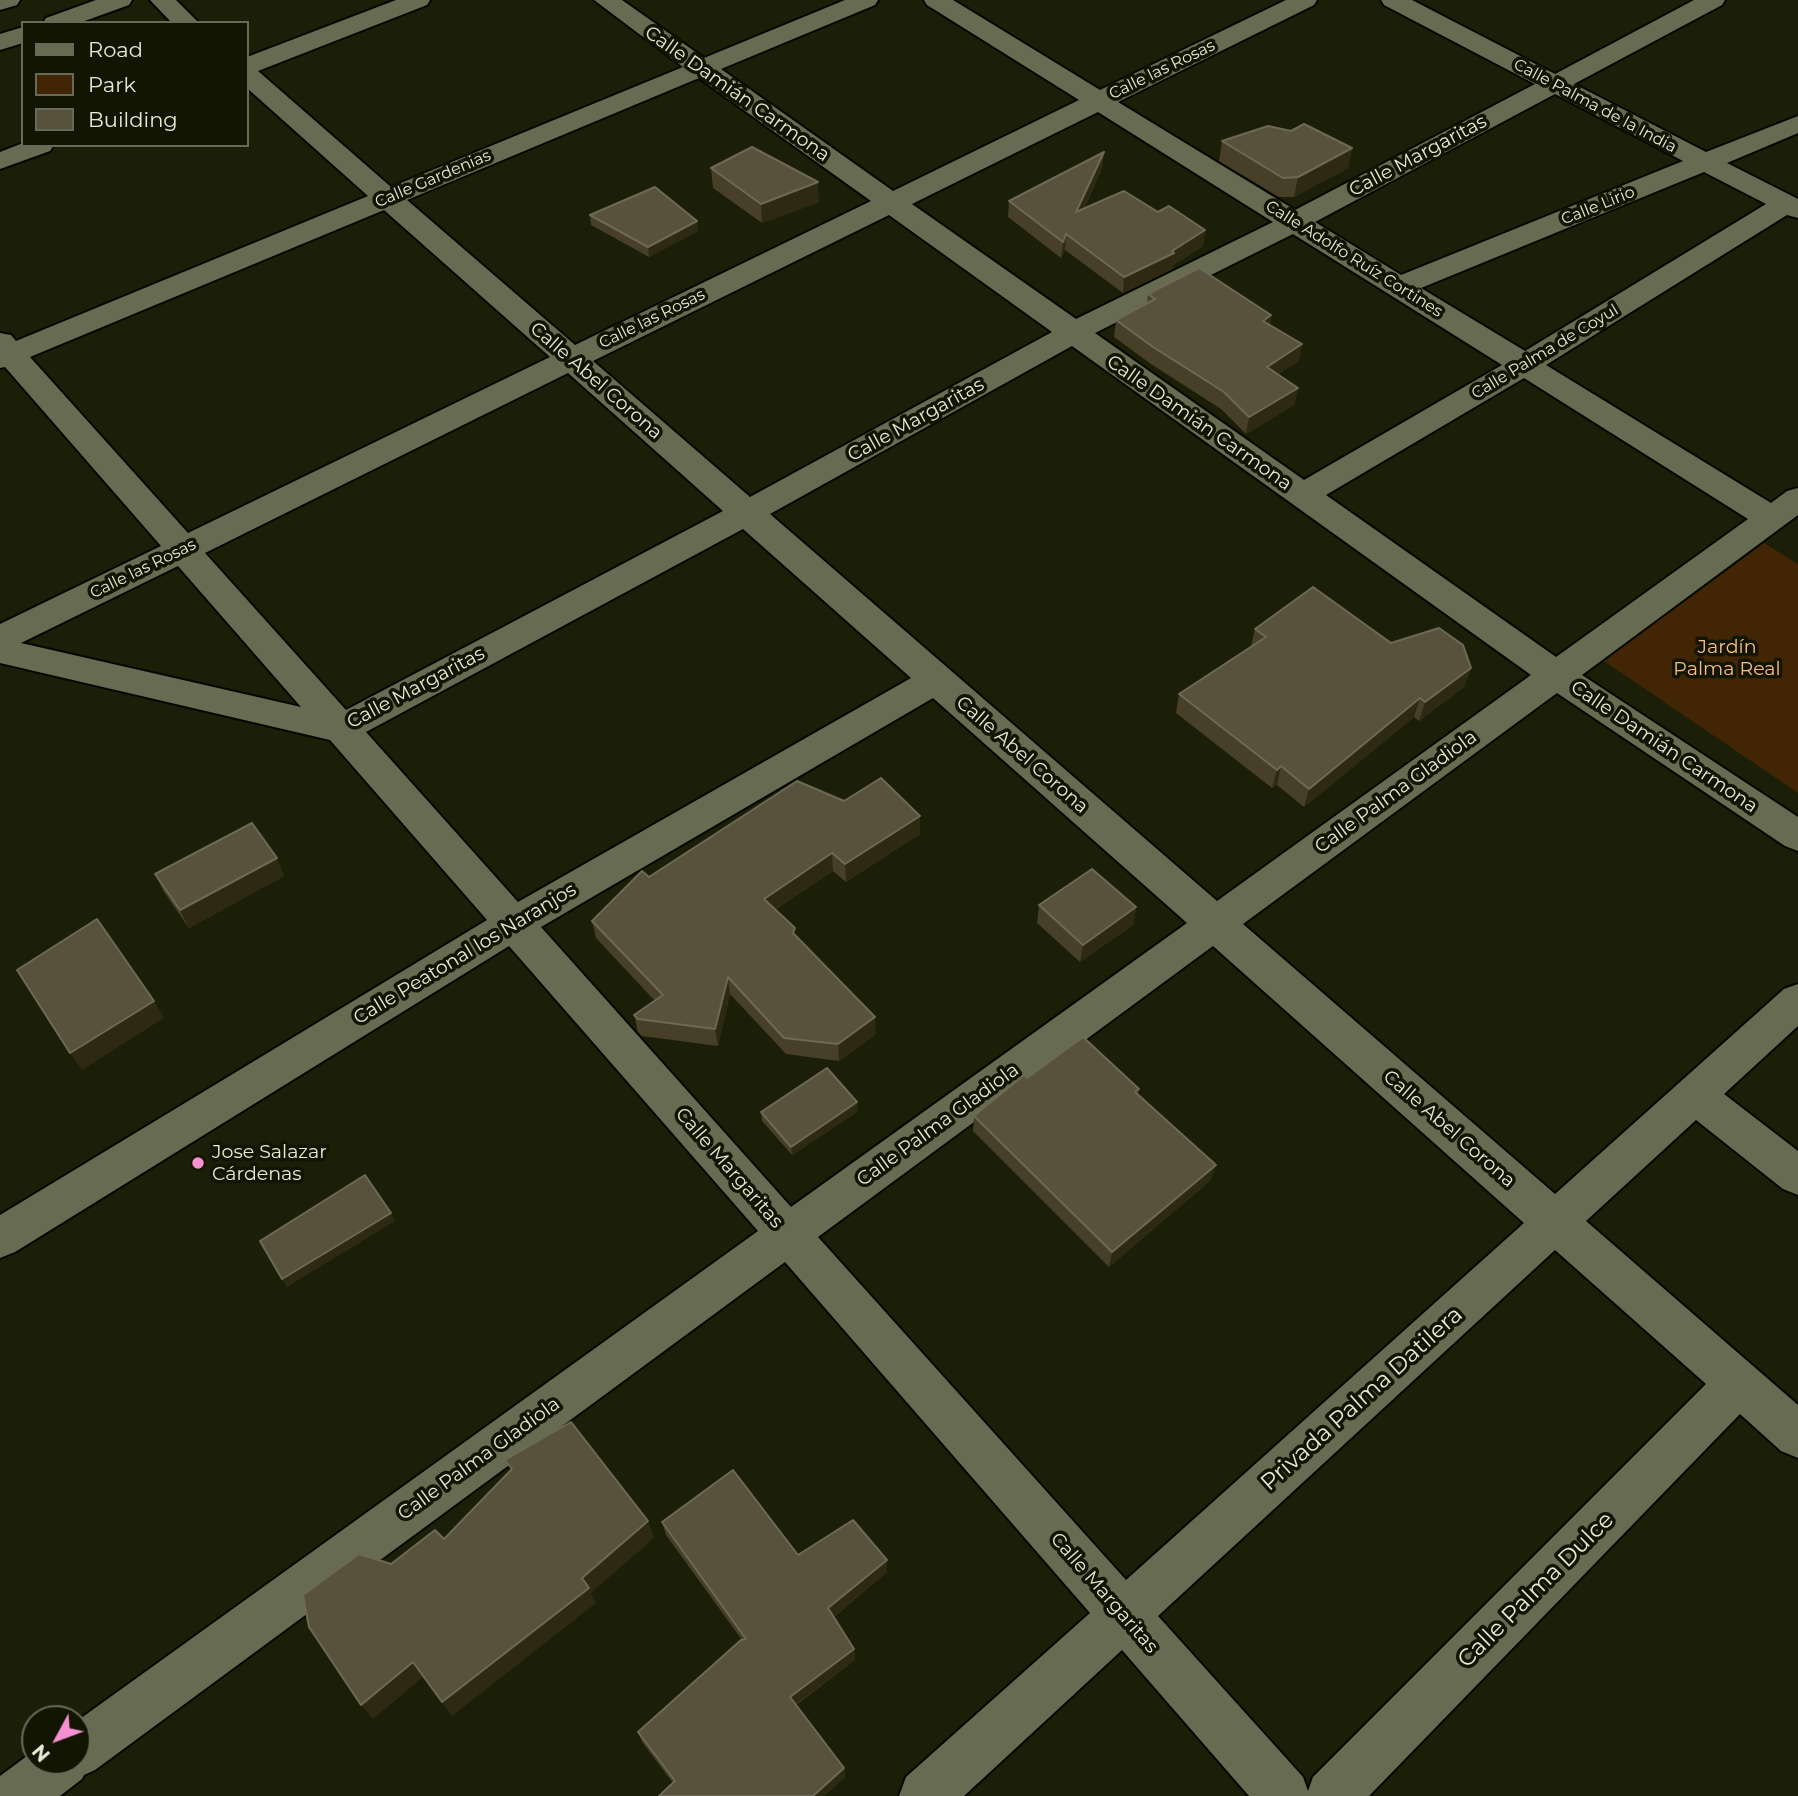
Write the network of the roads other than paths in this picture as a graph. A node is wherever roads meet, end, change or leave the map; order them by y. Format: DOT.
graph roads {
  1 [pos="8,0"];
  2 [pos="120,0"];
  3 [pos="162,0"];
  4 [pos="418,0"];
  5 [pos="606,0"];
  6 [pos="866,0"];
  7 [pos="936,0"];
  8 [pos="1305,0"];
  9 [pos="1392,0"];
  10 [pos="1713,0"];
  11 [pos="0,3"];
  12 [pos="61,21"];
  13 [pos="185,21"];
  14 [pos="21,35"];
  15 [pos="0,42"];
  16 [pos="248,66"];
  17 [pos="700,68"];
  18 [pos="248,76"];
  19 [pos="1554,84"];
  20 [pos="1099,101"];
  21 [pos="1798,124"];
  22 [pos="36,147"];
  23 [pos="0,161"];
  24 [pos="1705,163"];
  25 [pos="388,198"];
  26 [pos="890,202"];
  27 [pos="1792,207"];
  28 [pos="1294,222"];
  29 [pos="1398,287"];
  30 [pos="1072,333"];
  31 [pos="4,352"];
  32 [pos="572,359"];
  33 [pos="1524,365"];
  34 [pos="1301,496"];
  35 [pos="1785,508"];
  36 [pos="746,513"];
  37 [pos="183,550"];
  38 [pos="0,639"];
  39 [pos="0,651"];
  40 [pos="1556,675"];
  41 [pos="936,680"];
  42 [pos="341,729"];
  43 [pos="1798,836"];
  44 [pos="513,923"];
  45 [pos="1215,924"];
  46 [pos="1798,1001"];
  47 [pos="1695,1095"];
  48 [pos="1798,1176"];
  49 [pos="1555,1222"];
  50 [pos="787,1235"];
  51 [pos="0,1238"];
  52 [pos="1740,1383"];
  53 [pos="1798,1435"];
  54 [pos="1124,1615"];
  55 [pos="91,1742"];
  56 [pos="45,1775"];
  57 [pos="16,1796"];
  58 [pos="925,1796"];
  59 [pos="1284,1796"];
  60 [pos="1332,1796"];
  1 -- 11 [label="street"];
  2 -- 12 [label="street"];
  3 -- 13 [label="street"];
  4 -- 16 [label="street"];
  5 -- 17 [label="street, Calle Damián Carmona"];
  6 -- 17 [label="street, Calle Gardenias"];
  7 -- 20 [label="street, Calle Adolfo Ruíz Cortines"];
  8 -- 20 [label="street, Calle las Rosas"];
  9 -- 19 [label="street, Calle Palma de la India"];
  10 -- 19 [label="street, Calle Margaritas"];
  14 -- 15 [label="street"];
  17 -- 25 [label="street, Calle Gardenias"];
  17 -- 26 [label="street, Calle Damián Carmona"];
  18 -- 25 [label="street, Calle Abel Corona"];
  19 -- 24 [label="street, Calle Palma de la India"];
  19 -- 28 [label="street, Calle Margaritas"];
  20 -- 26 [label="street, Calle las Rosas"];
  20 -- 28 [label="street, Calle Adolfo Ruíz Cortines"];
  21 -- 24 [label="street, Calle Lirio"];
  22 -- 23 [label="street"];
  24 -- 27 [label="street, Calle Palma de la India"];
  24 -- 29 [label="street, Calle Lirio"];
  25 -- 31 [label="street, Calle Gardenias"];
  25 -- 32 [label="street, Calle Abel Corona"];
  26 -- 30 [label="street, Calle Damián Carmona"];
  26 -- 32 [label="street, Calle las Rosas"];
  27 -- 33 [label="street, Calle Palma de Coyul"];
  28 -- 29 [label="street, Calle Adolfo Ruíz Cortines"];
  28 -- 30 [label="street, Calle Margaritas"];
  29 -- 33 [label="street, Calle Adolfo Ruíz Cortines"];
  30 -- 34 [label="street, Calle Damián Carmona"];
  30 -- 36 [label="street, Calle Margaritas"];
  31 -- 37 [label="street"];
  32 -- 36 [label="street, Calle Abel Corona"];
  32 -- 37 [label="street, Calle las Rosas"];
  33 -- 34 [label="street, Calle Palma de Coyul"];
  33 -- 35 [label="street, Calle Adolfo Ruíz Cortines"];
  34 -- 40 [label="street, Calle Damián Carmona"];
  35 -- 40 [label="street, Calle Palma Gladiola"];
  36 -- 41 [label="street, Calle Abel Corona"];
  36 -- 42 [label="street, Calle Margaritas"];
  37 -- 38 [label="street, Calle las Rosas"];
  37 -- 42 [label="street"];
  39 -- 42 [label="street"];
  40 -- 43 [label="street, Calle Damián Carmona"];
  40 -- 45 [label="street, Calle Palma Gladiola"];
  41 -- 44 [label="street, Calle Peatonal los Naranjos"];
  41 -- 45 [label="street, Calle Abel Corona"];
  42 -- 44 [label="street, Calle Margaritas"];
  44 -- 50 [label="street, Calle Margaritas"];
  44 -- 51 [label="street, Calle Peatonal los Naranjos"];
  45 -- 49 [label="street, Calle Abel Corona"];
  45 -- 50 [label="street, Calle Palma Gladiola"];
  46 -- 47 [label="street, Privada Palma Datilera"];
  47 -- 48 [label="street"];
  47 -- 49 [label="street, Privada Palma Datilera"];
  49 -- 52 [label="street, Calle Abel Corona"];
  49 -- 54 [label="street, Privada Palma Datilera"];
  50 -- 54 [label="street, Calle Margaritas"];
  50 -- 55 [label="street, Calle Palma Gladiola"];
  52 -- 53 [label="street, Calle Abel Corona"];
  52 -- 60 [label="street, Calle Palma Dulce"];
  54 -- 58 [label="street, Privada Palma Datilera"];
  54 -- 59 [label="street, Calle Margaritas"];
  56 -- 57 [label="street"];
}
